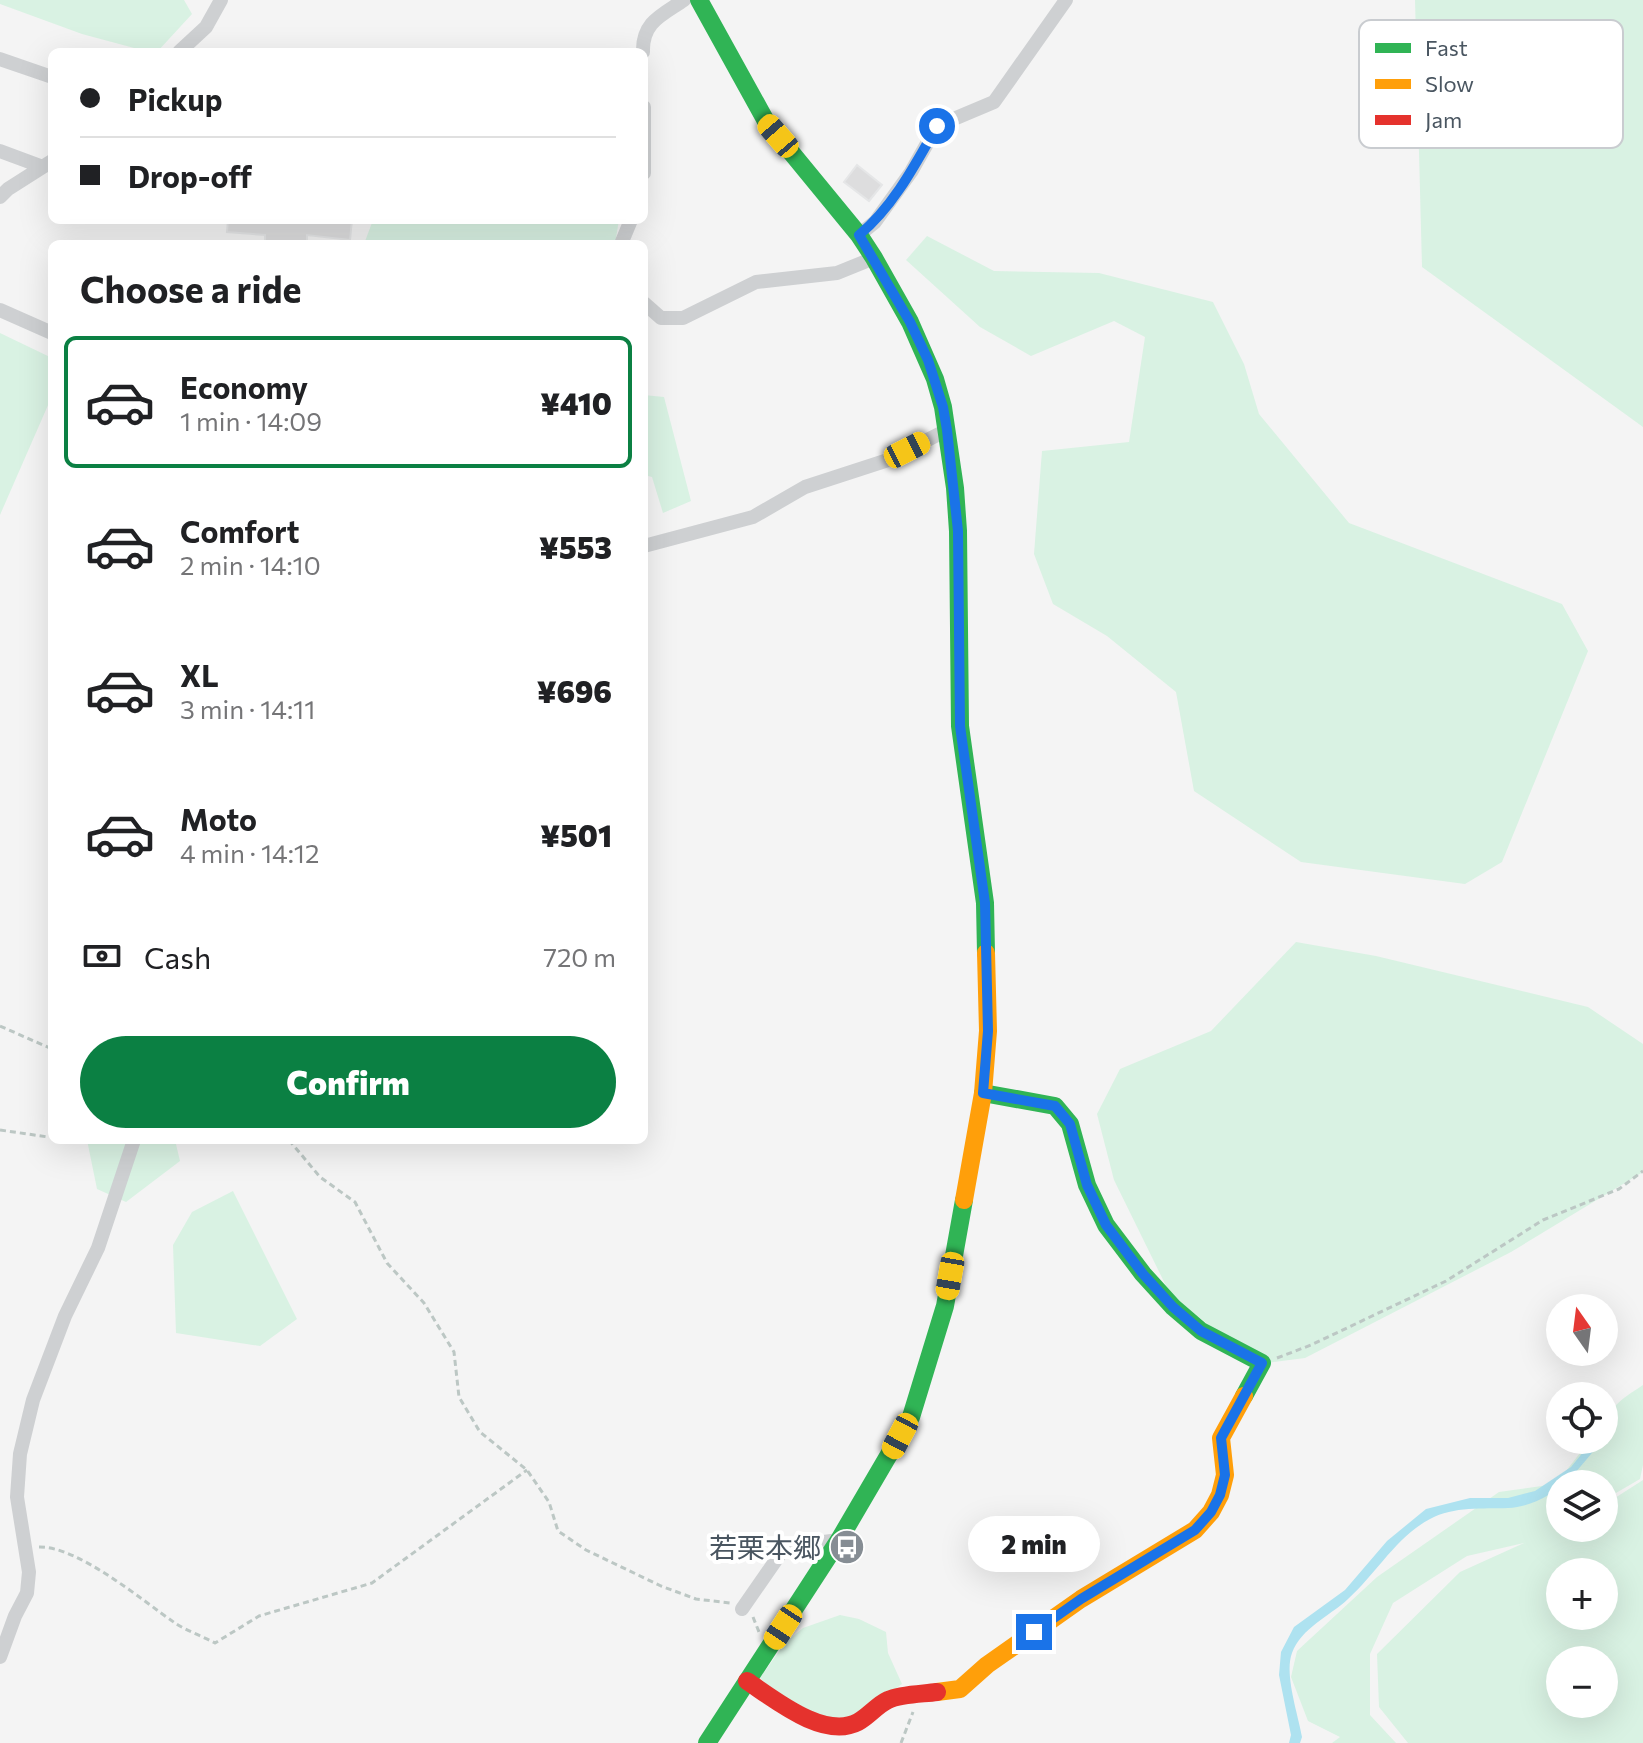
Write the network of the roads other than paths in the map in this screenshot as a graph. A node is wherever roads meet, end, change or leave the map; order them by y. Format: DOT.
graph roads {
  1 [pos="221,0"];
  2 [pos="684,0"];
  3 [pos="699,0"];
  4 [pos="1066,0"];
  5 [pos="183,48"];
  6 [pos="643,48"];
  7 [pos="0,59"];
  8 [pos="48,76"];
  9 [pos="0,151"];
  10 [pos="48,164"];
  11 [pos="0,197"];
  12 [pos="859,235"];
  13 [pos="874,258"];
  14 [pos="648,307"];
  15 [pos="0,310"];
  16 [pos="48,331"];
  17 [pos="947,430"];
  18 [pos="648,545"];
  19 [pos="983,1093"];
  20 [pos="133,1144"];
  21 [pos="839,1540"];
  22 [pos="742,1609"];
  23 [pos="0,1657"];
  24 [pos="747,1681"];
  25 [pos="707,1743"];
  1 -- 5 [label="street"];
  2 -- 6 [label="street"];
  3 -- 12 [label="street"];
  4 -- 12 [label="street"];
  7 -- 8 [label="street"];
  9 -- 10 [label="street"];
  10 -- 11 [label="street"];
  12 -- 13 [label="street"];
  13 -- 14 [label="street"];
  13 -- 17 [label="street"];
  15 -- 16 [label="street"];
  17 -- 18 [label="street"];
  17 -- 19 [label="street"];
  19 -- 21 [label="street"];
  19 -- 24 [label="street"];
  20 -- 23 [label="street"];
  21 -- 22 [label="street"];
  21 -- 24 [label="street"];
  24 -- 25 [label="street"];
}
